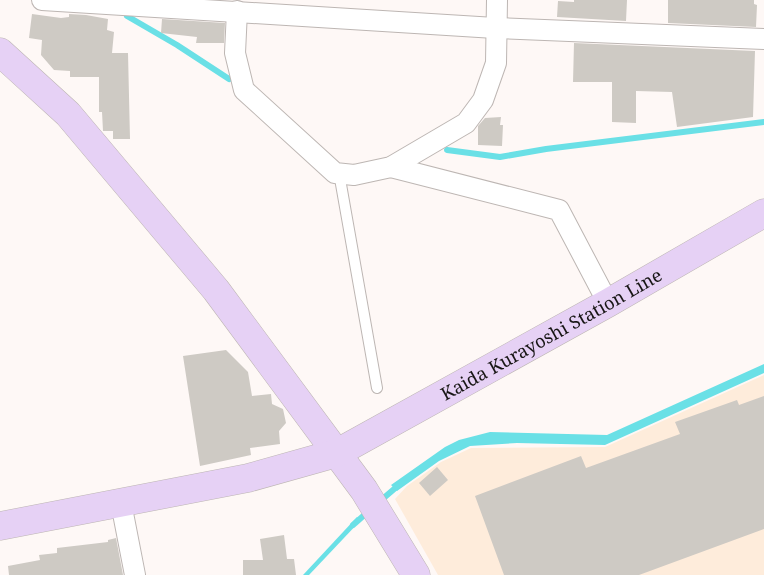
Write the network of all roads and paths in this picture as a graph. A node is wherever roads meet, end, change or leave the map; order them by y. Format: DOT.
graph roads {
  1 [pos="42,0"];
  2 [pos="497,0"];
  3 [pos="238,5"];
  4 [pos="495,28"];
  5 [pos="764,39"];
  6 [pos="0,52"];
  7 [pos="391,167"];
  8 [pos="339,174"];
  9 [pos="764,213"];
  10 [pos="608,303"];
  11 [pos="377,388"];
  12 [pos="337,453"];
  13 [pos="121,503"];
  14 [pos="0,526"];
  15 [pos="135,575"];
  16 [pos="416,575"];
  1 -- 3 [label="street"];
  2 -- 4 [label="street"];
  3 -- 4 [label="street"];
  3 -- 8 [label="street"];
  4 -- 5 [label="street"];
  4 -- 7 [label="street"];
  6 -- 12 [label="street"];
  7 -- 8 [label="street"];
  7 -- 10 [label="street"];
  8 -- 11 [label="lane"];
  9 -- 10 [label="street, Kaida Kurayoshi Station Line"];
  10 -- 12 [label="street, Kaida Kurayoshi Station Line"];
  12 -- 13 [label="street, Kaida Kurayoshi Station Line"];
  12 -- 16 [label="street"];
  13 -- 14 [label="street, Kaida Kurayoshi Station Line"];
  13 -- 15 [label="street"];
}
